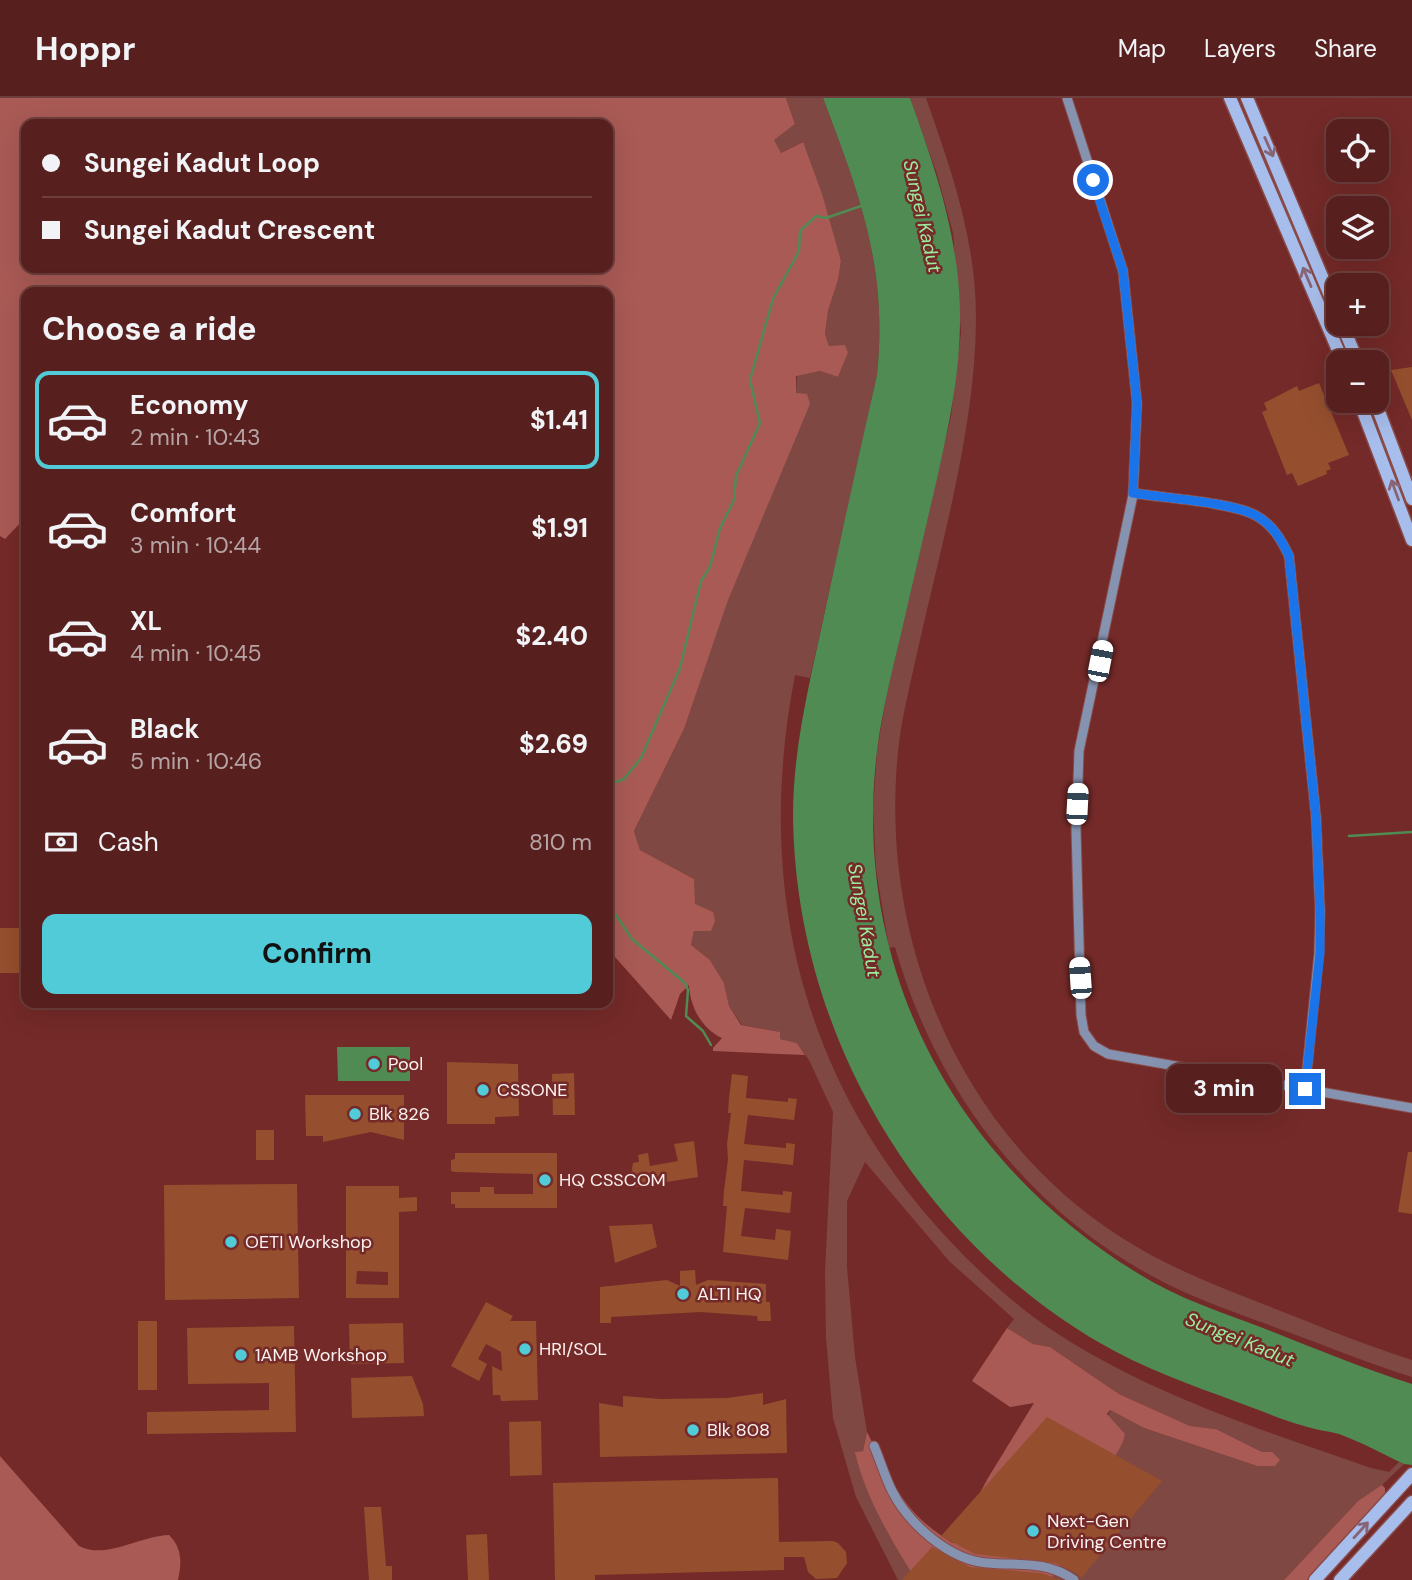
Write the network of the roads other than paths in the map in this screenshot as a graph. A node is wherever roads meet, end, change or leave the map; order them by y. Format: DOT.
graph roads {
  1 [pos="1067,98"];
  2 [pos="1230,98"];
  3 [pos="1247,98"];
  4 [pos="1326,286"];
  5 [pos="1338,350"];
  6 [pos="1364,413"];
  7 [pos="1380,413"];
  8 [pos="1133,493"];
  9 [pos="1412,499"];
  10 [pos="1412,540"];
  11 [pos="1305,1089"];
  12 [pos="1412,1108"];
  13 [pos="874,1446"];
  14 [pos="1410,1476"];
  15 [pos="1412,1502"];
  16 [pos="1341,1578"];
  17 [pos="1074,1580"];
  18 [pos="1317,1580"];
  1 -- 8 [label="street"];
  5 -- 2 [label="main road, one-way"];
  3 -- 4 [label="main road, one-way"];
  10 -- 6 [label="main road, one-way"];
  7 -- 9 [label="main road"];
  8 -- 11 [label="street"];
  8 -- 11 [label="street"];
  11 -- 12 [label="street"];
  13 -- 17 [label="street"];
  18 -- 14 [label="main road, one-way"];
  15 -- 16 [label="main road"];
  16 -- 18 [label="main road"];
}
